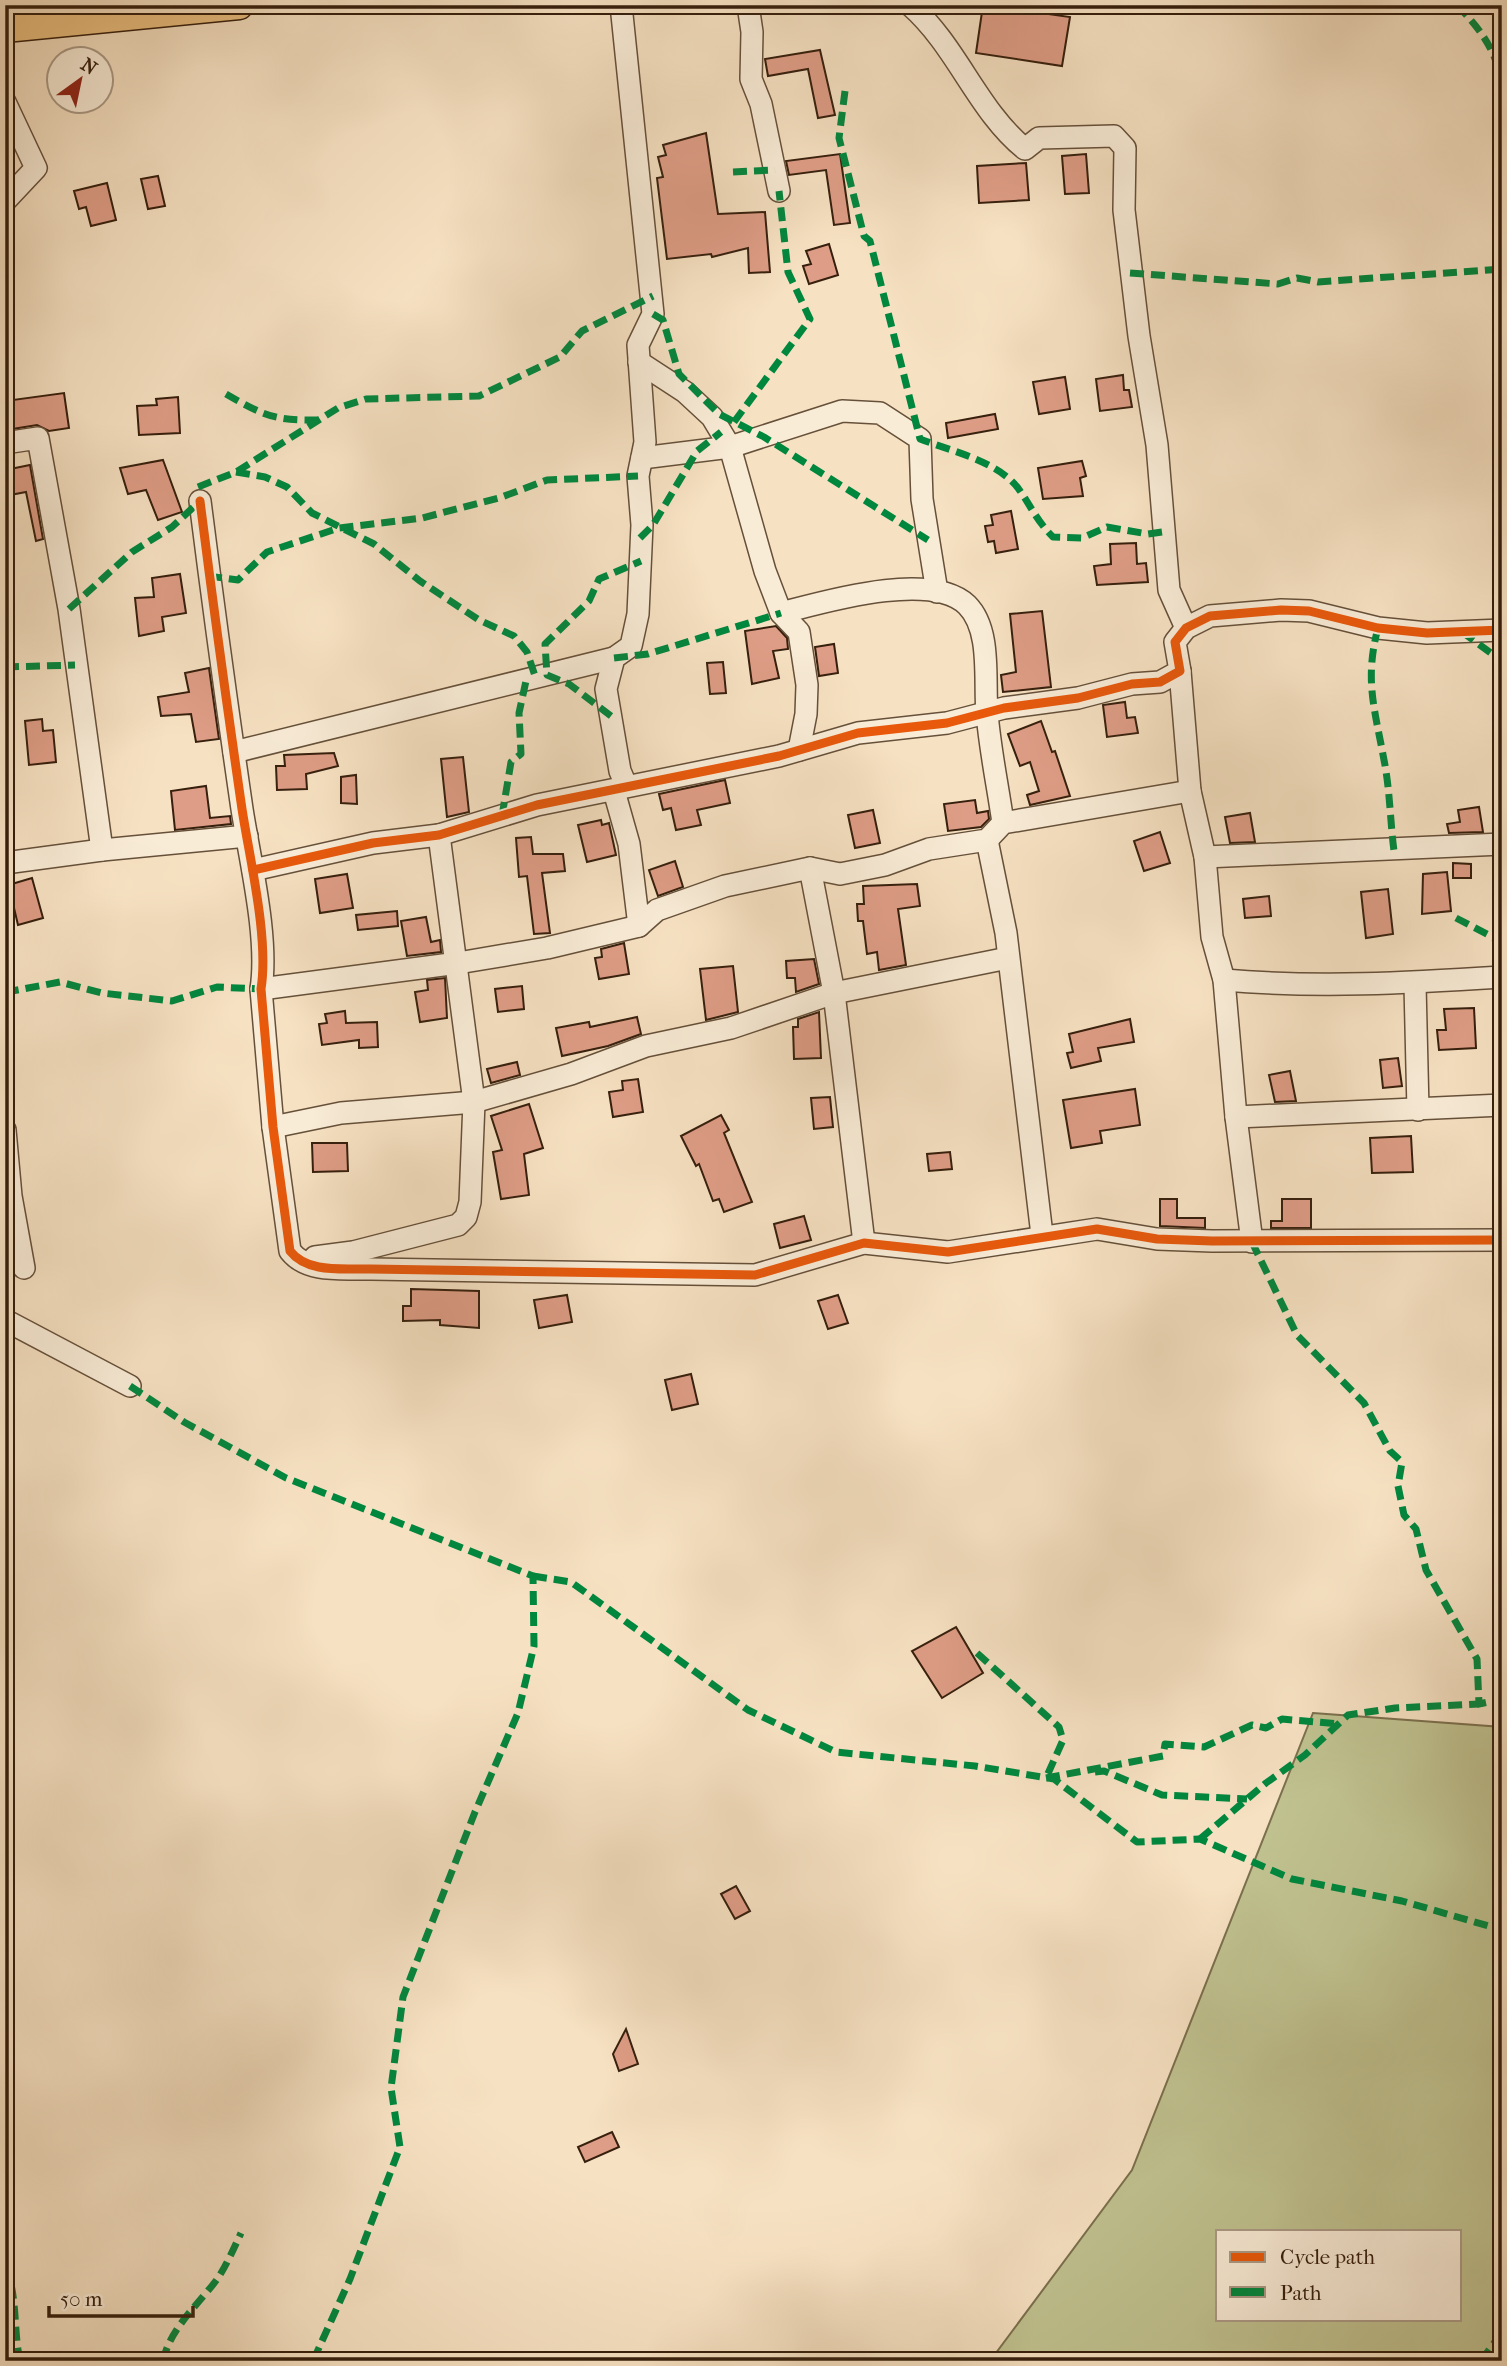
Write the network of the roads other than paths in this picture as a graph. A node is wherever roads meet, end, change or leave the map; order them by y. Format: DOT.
graph roads {
  1 [pos="239,5"];
  2 [pos="621,5"];
  3 [pos="748,5"];
  4 [pos="910,5"];
  5 [pos="5,28"];
  6 [pos="5,102"];
  7 [pos="779,191"];
  8 [pos="5,201"];
  9 [pos="639,362"];
  10 [pos="5,443"];
  11 [pos="730,447"];
  12 [pos="642,458"];
  13 [pos="200,501"];
  14 [pos="937,593"];
  15 [pos="781,613"];
  16 [pos="1186,628"];
  17 [pos="1502,630"];
  18 [pos="614,658"];
  19 [pos="1180,671"];
  20 [pos="987,713"];
  21 [pos="799,750"];
  22 [pos="234,752"];
  23 [pos="620,788"];
  24 [pos="1190,791"];
  25 [pos="1003,823"];
  26 [pos="439,835"];
  27 [pos="247,836"];
  28 [pos="987,840"];
  29 [pos="1502,844"];
  30 [pos="102,850"];
  31 [pos="1205,857"];
  32 [pos="5,863"];
  33 [pos="810,868"];
  34 [pos="253,870"];
  35 [pos="639,926"];
  36 [pos="1009,958"];
  37 [pos="458,963"];
  38 [pos="1502,978"];
  39 [pos="1224,980"];
  40 [pos="1415,985"];
  41 [pos="261,989"];
  42 [pos="834,993"];
  43 [pos="474,1102"];
  44 [pos="1502,1105"];
  45 [pos="1418,1110"];
  46 [pos="1236,1117"];
  47 [pos="273,1127"];
  48 [pos="5,1130"];
  49 [pos="1042,1235"];
  50 [pos="1502,1240"];
  51 [pos="1252,1242"];
  52 [pos="863,1243"];
  53 [pos="296,1259"];
  54 [pos="24,1268"];
  55 [pos="5,1320"];
  56 [pos="130,1386"];
  1 -- 5 [label="main road"];
  2 -- 9 [label="street"];
  3 -- 7 [label="street"];
  4 -- 16 [label="street"];
  6 -- 8 [label="street"];
  9 -- 11 [label="street"];
  9 -- 12 [label="street"];
  10 -- 30 [label="street"];
  11 -- 12 [label="street"];
  11 -- 14 [label="street"];
  11 -- 15 [label="street"];
  12 -- 18 [label="street"];
  13 -- 22 [label="street"];
  14 -- 15 [label="street"];
  14 -- 20 [label="street"];
  15 -- 21 [label="street"];
  16 -- 17 [label="street"];
  16 -- 19 [label="street"];
  18 -- 22 [label="street"];
  18 -- 23 [label="street"];
  19 -- 20 [label="street"];
  19 -- 24 [label="street"];
  20 -- 21 [label="street"];
  20 -- 25 [label="street"];
  21 -- 23 [label="street"];
  22 -- 27 [label="street"];
  23 -- 26 [label="street"];
  23 -- 35 [label="street"];
  24 -- 25 [label="street"];
  24 -- 31 [label="street"];
  25 -- 28 [label="street"];
  26 -- 34 [label="street"];
  26 -- 37 [label="street"];
  27 -- 30 [label="street"];
  27 -- 34 [label="street"];
  28 -- 33 [label="street"];
  28 -- 36 [label="street"];
  29 -- 31 [label="street"];
  30 -- 32 [label="street"];
  31 -- 39 [label="street"];
  33 -- 35 [label="street"];
  33 -- 42 [label="street"];
  34 -- 41 [label="street"];
  35 -- 37 [label="street"];
  36 -- 42 [label="street"];
  36 -- 49 [label="street"];
  37 -- 41 [label="street"];
  37 -- 43 [label="street"];
  38 -- 40 [label="street"];
  39 -- 40 [label="street"];
  39 -- 46 [label="street"];
  40 -- 45 [label="street"];
  41 -- 47 [label="street"];
  42 -- 43 [label="street"];
  42 -- 52 [label="street"];
  43 -- 47 [label="street"];
  43 -- 53 [label="street"];
  44 -- 45 [label="street"];
  45 -- 46 [label="street"];
  46 -- 51 [label="street"];
  47 -- 53 [label="street"];
  48 -- 54 [label="street"];
  49 -- 51 [label="street"];
  49 -- 52 [label="street"];
  50 -- 51 [label="street"];
  52 -- 53 [label="street"];
  55 -- 56 [label="street"];
}
